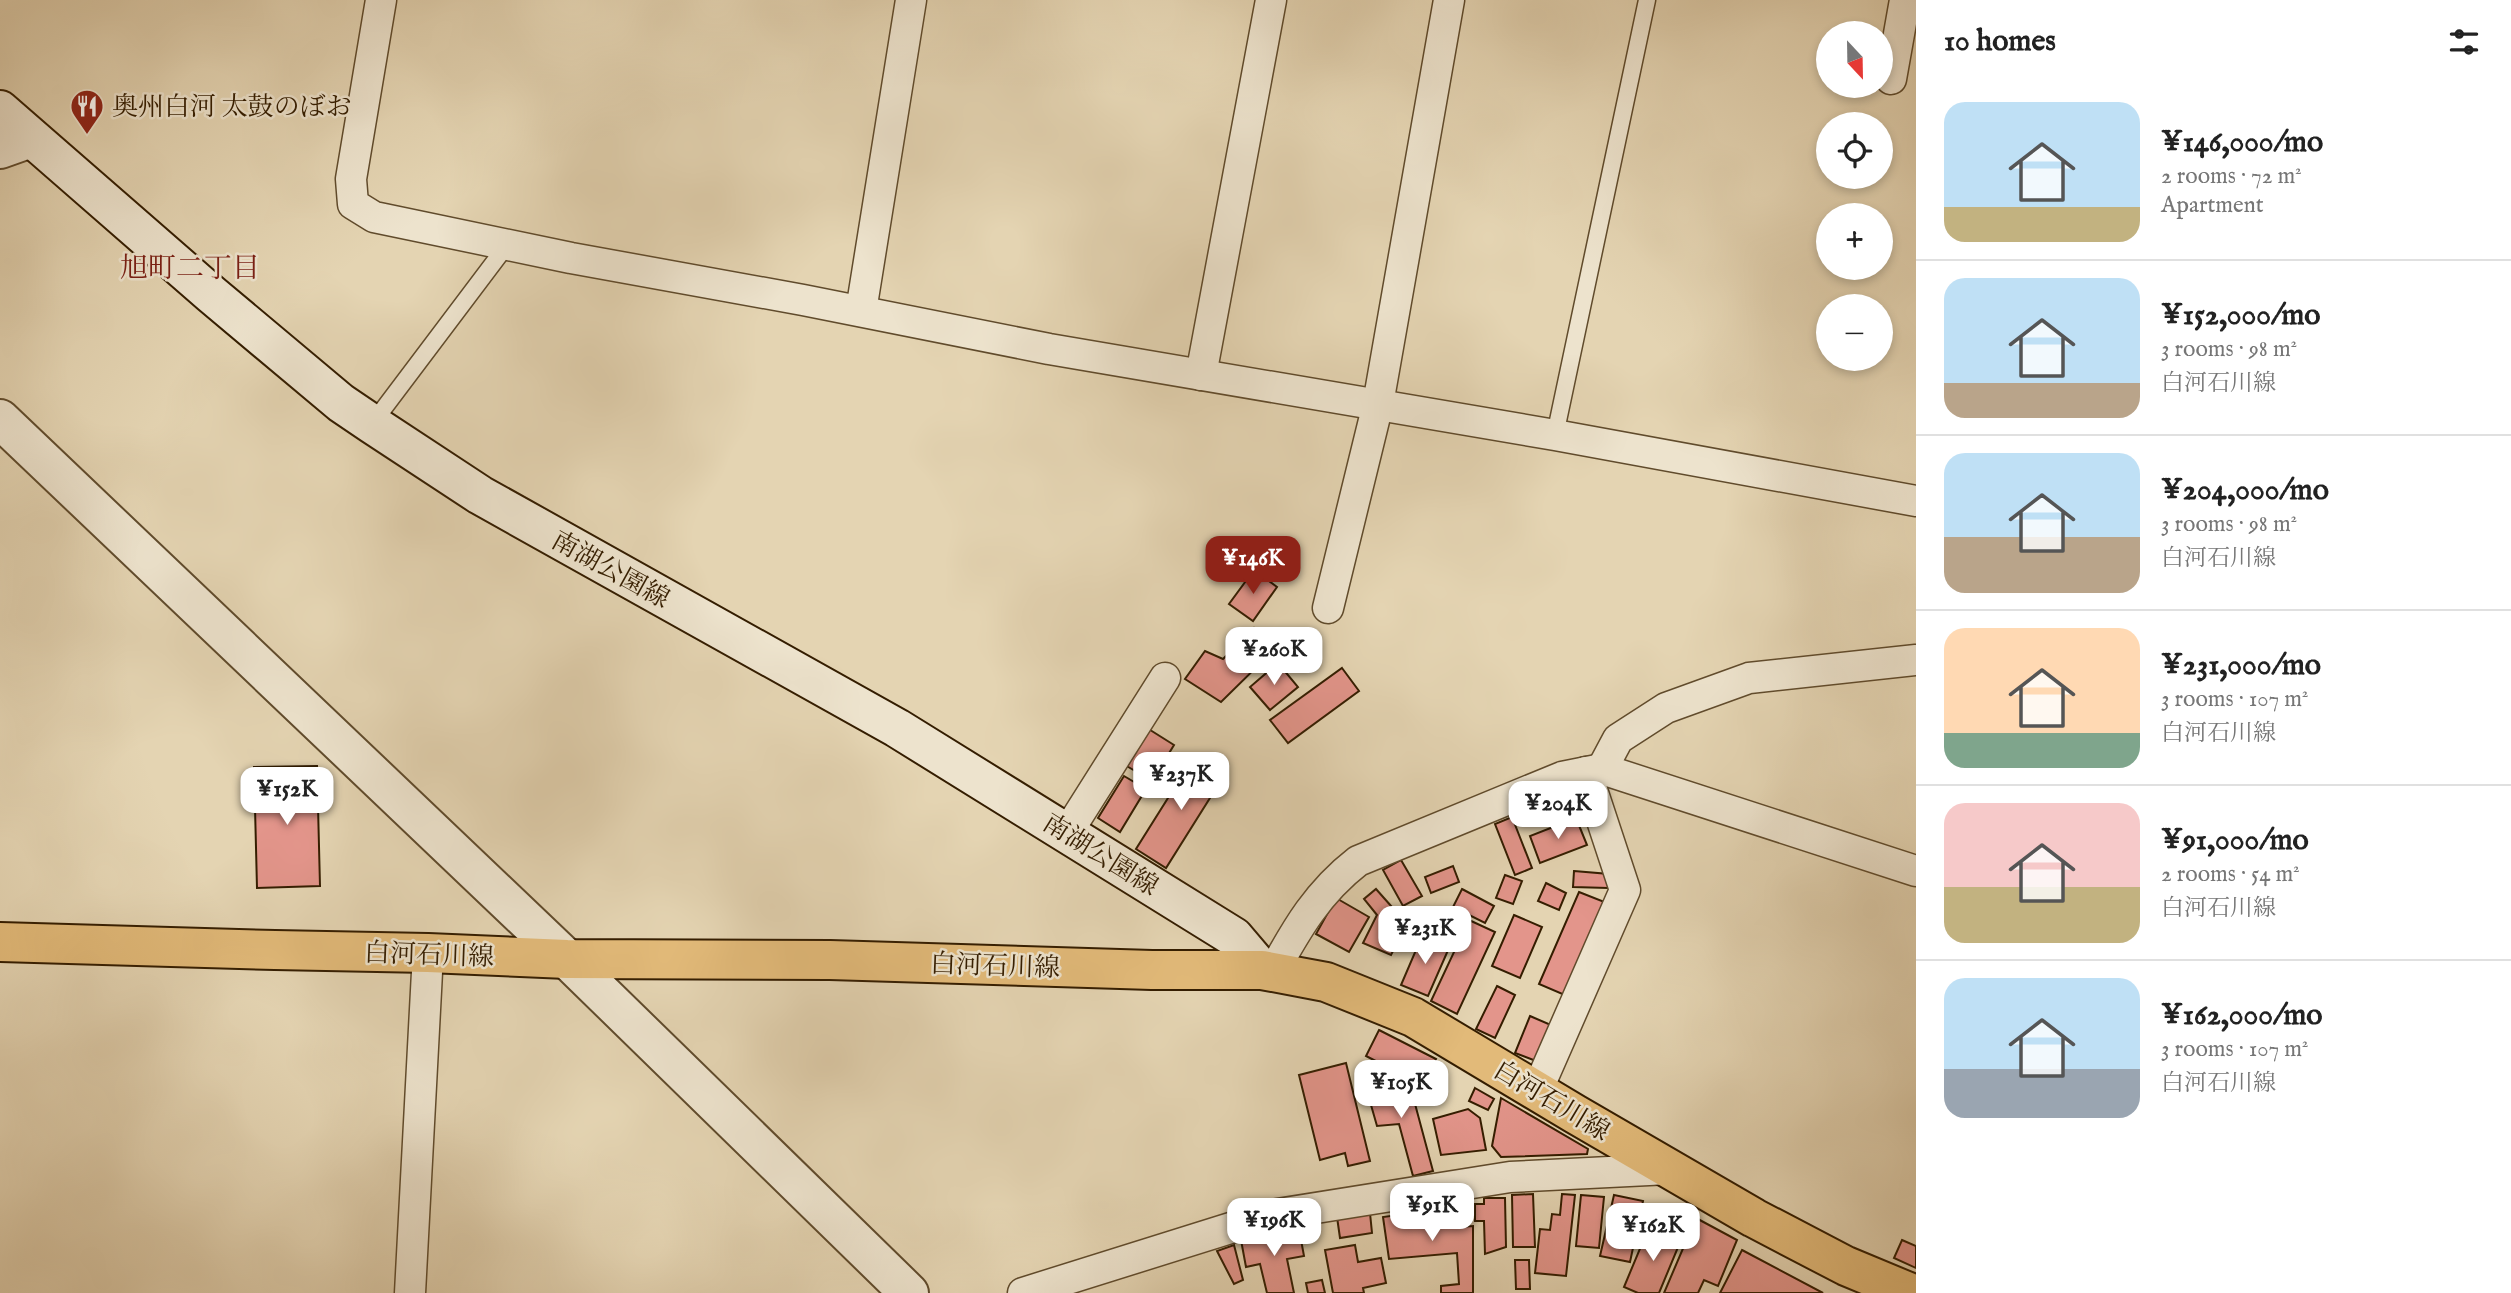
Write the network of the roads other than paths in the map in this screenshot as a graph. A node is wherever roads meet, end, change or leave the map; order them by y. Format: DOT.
graph roads {
  1 [pos="381,0"];
  2 [pos="911,0"];
  3 [pos="1271,0"];
  4 [pos="1449,0"];
  5 [pos="1647,0"];
  6 [pos="1905,0"];
  7 [pos="1894,62"];
  8 [pos="0,110"];
  9 [pos="16,144"];
  10 [pos="507,245"];
  11 [pos="861,311"];
  12 [pos="1201,375"];
  13 [pos="1378,404"];
  14 [pos="0,419"];
  15 [pos="372,424"];
  16 [pos="1555,435"];
  17 [pos="1916,501"];
  18 [pos="1328,608"];
  19 [pos="1916,660"];
  20 [pos="1165,678"];
  21 [pos="1594,771"];
  22 [pos="1066,833"];
  23 [pos="1916,870"];
  24 [pos="0,942"];
  25 [pos="428,953"];
  26 [pos="567,959"];
  27 [pos="1267,971"];
  28 [pos="1537,1091"];
  29 [pos="1669,1169"];
  30 [pos="410,1293"];
  31 [pos="909,1293"];
  32 [pos="1023,1293"];
  33 [pos="1911,1293"];
  1 -- 10 [label="street"];
  2 -- 11 [label="street"];
  3 -- 12 [label="street"];
  4 -- 13 [label="street"];
  5 -- 16 [label="lane"];
  6 -- 7 [label="street"];
  8 -- 9 [label="main road, 南湖公園線"];
  9 -- 15 [label="main road, 南湖公園線"];
  10 -- 11 [label="street"];
  10 -- 15 [label="lane"];
  11 -- 12 [label="street"];
  12 -- 13 [label="street"];
  13 -- 16 [label="street"];
  13 -- 18 [label="street"];
  14 -- 26 [label="main road"];
  15 -- 22 [label="main road, 南湖公園線"];
  16 -- 17 [label="street"];
  19 -- 21 [label="street"];
  20 -- 22 [label="street"];
  21 -- 23 [label="street"];
  21 -- 27 [label="street"];
  21 -- 28 [label="street"];
  22 -- 27 [label="main road, 南湖公園線"];
  24 -- 25 [label="main road, 白河石川線"];
  25 -- 26 [label="main road, 白河石川線"];
  25 -- 30 [label="street"];
  26 -- 27 [label="main road, 白河石川線"];
  26 -- 31 [label="main road"];
  27 -- 28 [label="main road, 白河石川線"];
  28 -- 29 [label="main road, 白河石川線"];
  29 -- 32 [label="street"];
  29 -- 33 [label="main road, 白河石川線"];
}
